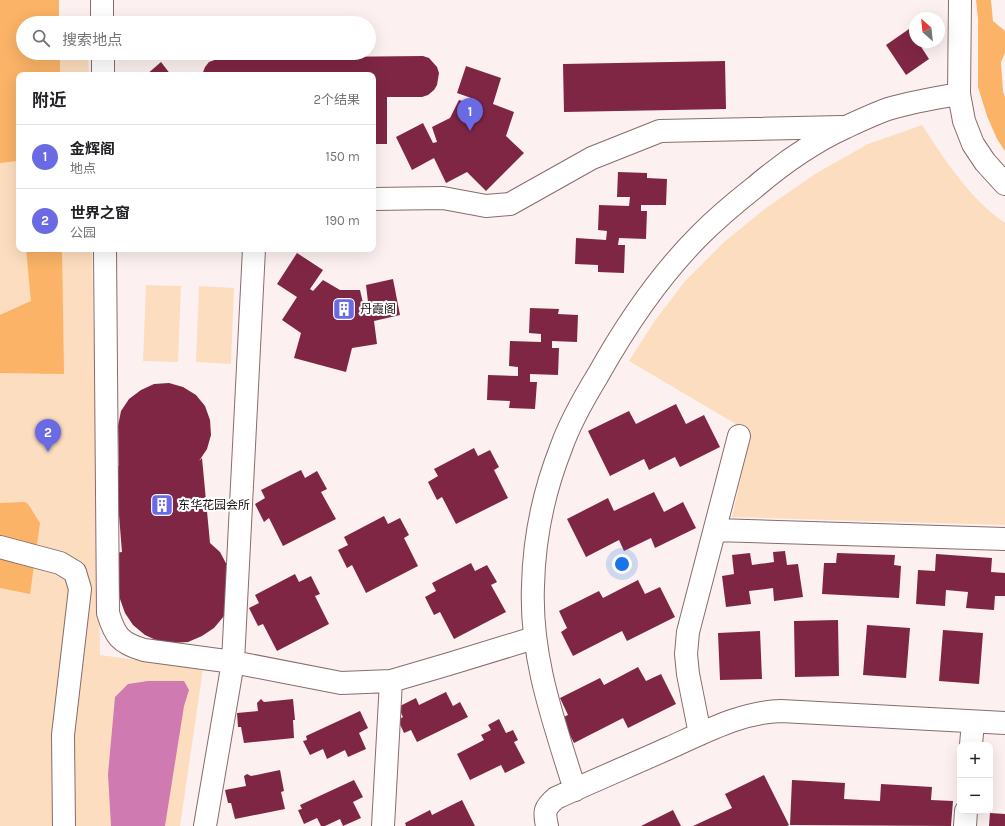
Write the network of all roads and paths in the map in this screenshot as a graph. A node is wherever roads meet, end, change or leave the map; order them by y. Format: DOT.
graph roads {
  1 [pos="102,0"];
  2 [pos="960,0"];
  3 [pos="102,16"];
  4 [pos="103,60"];
  5 [pos="103,72"];
  6 [pos="959,94"];
  7 [pos="844,127"];
  8 [pos="1005,184"];
  9 [pos="376,199"];
  10 [pos="105,252"];
  11 [pos="254,252"];
  12 [pos="739,436"];
  13 [pos="715,530"];
  14 [pos="1005,539"];
  15 [pos="0,547"];
  16 [pos="534,638"];
  17 [pos="233,662"];
  18 [pos="391,680"];
  19 [pos="973,722"];
  20 [pos="1005,723"];
  21 [pos="700,734"];
  22 [pos="971,742"];
  23 [pos="575,790"];
  24 [pos="966,814"];
  25 [pos="384,825"];
  26 [pos="64,826"];
  27 [pos="205,826"];
  28 [pos="546,826"];
  29 [pos="965,826"];
  1 -- 3 [label="street"];
  2 -- 6 [label="street"];
  4 -- 5 [label="street"];
  6 -- 7 [label="street"];
  6 -- 8 [label="street"];
  7 -- 9 [label="street"];
  7 -- 16 [label="street"];
  10 -- 17 [label="street"];
  11 -- 17 [label="street"];
  12 -- 13 [label="street"];
  13 -- 14 [label="street"];
  13 -- 21 [label="street"];
  15 -- 26 [label="street"];
  16 -- 18 [label="street"];
  16 -- 23 [label="street"];
  17 -- 18 [label="street"];
  17 -- 27 [label="street"];
  18 -- 25 [label="street"];
  19 -- 20 [label="street"];
  19 -- 21 [label="street"];
  19 -- 22 [label="street"];
  21 -- 23 [label="street"];
  23 -- 28 [label="street"];
  24 -- 29 [label="street"];
}
